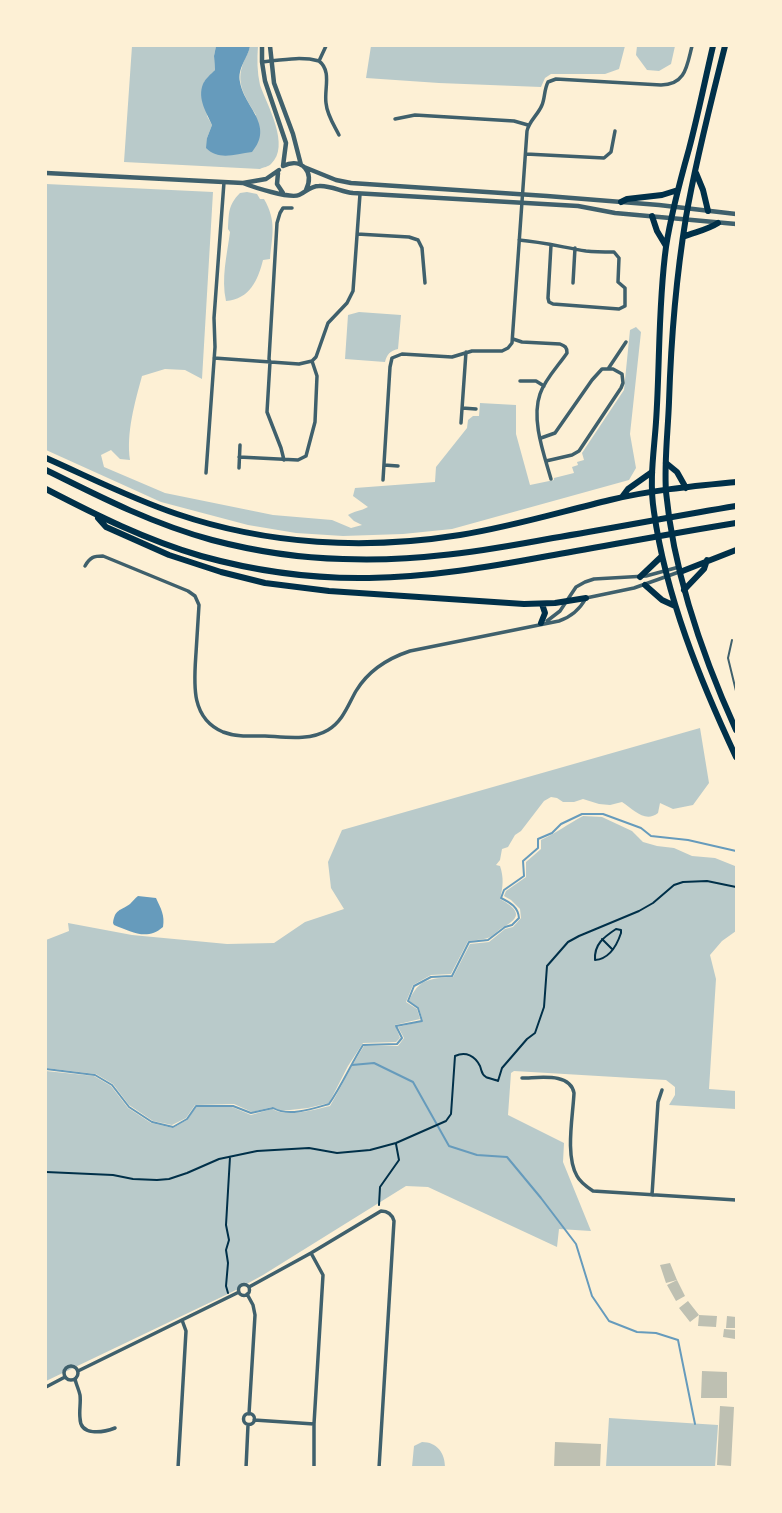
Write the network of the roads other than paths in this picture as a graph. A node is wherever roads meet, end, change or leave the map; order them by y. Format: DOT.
graph roads {
  1 [pos="262,46"];
  2 [pos="270,46"];
  3 [pos="326,46"];
  4 [pos="692,46"];
  5 [pos="713,46"];
  6 [pos="725,46"];
  7 [pos="271,61"];
  8 [pos="319,61"];
  9 [pos="262,62"];
  10 [pos="395,119"];
  11 [pos="528,125"];
  12 [pos="615,131"];
  13 [pos="340,135"];
  14 [pos="526,154"];
  15 [pos="302,166"];
  16 [pos="281,168"];
  17 [pos="695,172"];
  18 [pos="46,173"];
  19 [pos="224,182"];
  20 [pos="243,183"];
  21 [pos="306,190"];
  22 [pos="678,190"];
  23 [pos="284,194"];
  24 [pos="360,194"];
  25 [pos="523,194"];
  26 [pos="522,202"];
  27 [pos="621,202"];
  28 [pos="674,207"];
  29 [pos="292,208"];
  30 [pos="688,209"];
  31 [pos="708,211"];
  32 [pos="737,214"];
  33 [pos="652,216"];
  34 [pos="671,218"];
  35 [pos="686,219"];
  36 [pos="718,223"];
  37 [pos="737,225"];
  38 [pos="357,234"];
  39 [pos="683,237"];
  40 [pos="519,240"];
  41 [pos="551,245"];
  42 [pos="666,246"];
  43 [pos="575,248"];
  44 [pos="425,283"];
  45 [pos="573,283"];
  46 [pos="513,339"];
  47 [pos="626,342"];
  48 [pos="466,352"];
  49 [pos="214,358"];
  50 [pos="312,361"];
  51 [pos="270,362"];
  52 [pos="608,369"];
  53 [pos="520,381"];
  54 [pos="544,386"];
  55 [pos="462,408"];
  56 [pos="476,409"];
  57 [pos="461,423"];
  58 [pos="541,438"];
  59 [pos="240,445"];
  60 [pos="239,457"];
  61 [pos="46,458"];
  62 [pos="284,460"];
  63 [pos="546,461"];
  64 [pos="666,463"];
  65 [pos="384,465"];
  66 [pos="398,466"];
  67 [pos="239,468"];
  68 [pos="46,470"];
  69 [pos="206,472"];
  70 [pos="652,472"];
  71 [pos="551,479"];
  72 [pos="383,480"];
  73 [pos="737,482"];
  74 [pos="686,488"];
  75 [pos="46,489"];
  76 [pos="666,491"];
  77 [pos="652,492"];
  78 [pos="622,497"];
  79 [pos="737,506"];
  80 [pos="94,514"];
  81 [pos="737,523"];
  82 [pos="737,550"];
  83 [pos="662,556"];
  84 [pos="707,560"];
  85 [pos="85,566"];
  86 [pos="680,569"];
  87 [pos="666,574"];
  88 [pos="640,576"];
  89 [pos="645,585"];
  90 [pos="684,590"];
  91 [pos="586,598"];
  92 [pos="566,602"];
  93 [pos="542,604"];
  94 [pos="676,606"];
  95 [pos="543,623"];
  96 [pos="732,640"];
  97 [pos="737,691"];
  98 [pos="737,730"];
  99 [pos="737,758"];
  100 [pos="522,1078"];
  101 [pos="662,1090"];
  102 [pos="652,1195"];
  103 [pos="737,1200"];
  104 [pos="311,1253"];
  105 [pos="249,1287"];
  106 [pos="239,1292"];
  107 [pos="247,1294"];
  108 [pos="182,1320"];
  109 [pos="78,1371"];
  110 [pos="65,1377"];
  111 [pos="75,1379"];
  112 [pos="46,1387"];
  113 [pos="249,1414"];
  114 [pos="254,1420"];
  115 [pos="314,1424"];
  116 [pos="248,1425"];
  117 [pos="115,1429"];
  118 [pos="178,1468"];
  119 [pos="246,1468"];
  120 [pos="314,1468"];
  121 [pos="379,1468"];
  1 -- 9 [label="street"];
  2 -- 7 [label="street"];
  3 -- 8 [label="street"];
  4 -- 11 [label="street"];
  5 -- 22 [label="highway"];
  6 -- 17 [label="highway"];
  7 -- 8 [label="street"];
  7 -- 9 [label="street"];
  7 -- 15 [label="street"];
  8 -- 13 [label="street"];
  9 -- 16 [label="street"];
  10 -- 11 [label="street"];
  11 -- 14 [label="street"];
  12 -- 14 [label="street"];
  14 -- 25 [label="street"];
  15 -- 16 [label="street"];
  15 -- 21 [label="street"];
  15 -- 25 [label="street"];
  16 -- 20 [label="street"];
  16 -- 23 [label="street"];
  17 -- 30 [label="highway"];
  17 -- 31 [label="highway"];
  18 -- 19 [label="street"];
  19 -- 20 [label="street"];
  19 -- 49 [label="street"];
  20 -- 23 [label="street"];
  21 -- 23 [label="street"];
  21 -- 24 [label="street"];
  22 -- 27 [label="highway"];
  22 -- 28 [label="highway"];
  24 -- 26 [label="street"];
  24 -- 38 [label="street"];
  25 -- 26 [label="street"];
  25 -- 27 [label="street"];
  26 -- 33 [label="street"];
  26 -- 40 [label="street"];
  27 -- 28 [label="street"];
  28 -- 30 [label="street"];
  28 -- 34 [label="highway"];
  29 -- 51 [label="street"];
  30 -- 31 [label="street"];
  30 -- 35 [label="highway"];
  31 -- 32 [label="street"];
  33 -- 34 [label="street"];
  33 -- 42 [label="highway"];
  34 -- 35 [label="street"];
  34 -- 42 [label="highway"];
  35 -- 36 [label="street"];
  35 -- 39 [label="highway"];
  36 -- 37 [label="street"];
  36 -- 39 [label="highway"];
  38 -- 44 [label="street"];
  38 -- 50 [label="street"];
  39 -- 64 [label="highway"];
  40 -- 41 [label="street"];
  40 -- 46 [label="street"];
  41 -- 43 [label="street"];
  41 -- 43 [label="street"];
  42 -- 70 [label="highway"];
  43 -- 45 [label="street"];
  46 -- 48 [label="street"];
  46 -- 54 [label="street"];
  47 -- 52 [label="street"];
  48 -- 55 [label="street"];
  48 -- 65 [label="street"];
  49 -- 51 [label="street"];
  49 -- 69 [label="street"];
  50 -- 51 [label="street"];
  50 -- 62 [label="street"];
  51 -- 62 [label="street"];
  52 -- 58 [label="street"];
  52 -- 63 [label="street"];
  53 -- 54 [label="street"];
  54 -- 58 [label="street"];
  55 -- 56 [label="street"];
  55 -- 57 [label="street"];
  58 -- 63 [label="street"];
  59 -- 60 [label="street"];
  60 -- 62 [label="street"];
  60 -- 67 [label="street"];
  61 -- 78 [label="highway"];
  63 -- 71 [label="street"];
  64 -- 74 [label="highway"];
  64 -- 76 [label="highway"];
  65 -- 66 [label="street"];
  65 -- 72 [label="street"];
  68 -- 79 [label="highway"];
  70 -- 77 [label="highway"];
  70 -- 78 [label="highway"];
  73 -- 74 [label="highway"];
  74 -- 76 [label="highway"];
  75 -- 80 [label="highway"];
  76 -- 77 [label="highway"];
  76 -- 86 [label="highway"];
  77 -- 78 [label="highway"];
  77 -- 83 [label="highway"];
  80 -- 81 [label="highway"];
  80 -- 93 [label="highway"];
  82 -- 84 [label="highway"];
  83 -- 87 [label="highway"];
  83 -- 88 [label="highway"];
  84 -- 86 [label="highway"];
  84 -- 90 [label="highway"];
  85 -- 95 [label="street"];
  86 -- 87 [label="street"];
  86 -- 90 [label="highway"];
  87 -- 88 [label="street"];
  87 -- 89 [label="street"];
  87 -- 94 [label="highway"];
  88 -- 92 [label="street"];
  89 -- 91 [label="street"];
  89 -- 94 [label="highway"];
  90 -- 98 [label="highway"];
  91 -- 92 [label="highway"];
  91 -- 95 [label="street"];
  92 -- 93 [label="highway"];
  92 -- 95 [label="street"];
  93 -- 95 [label="highway"];
  94 -- 99 [label="highway"];
  96 -- 97 [label="lane"];
  100 -- 102 [label="street"];
  101 -- 102 [label="street"];
  102 -- 103 [label="street"];
  104 -- 105 [label="street"];
  104 -- 115 [label="street"];
  104 -- 121 [label="street"];
  105 -- 106 [label="street"];
  105 -- 107 [label="street"];
  106 -- 107 [label="street"];
  106 -- 108 [label="street"];
  107 -- 113 [label="street"];
  108 -- 109 [label="street"];
  108 -- 118 [label="street"];
  109 -- 110 [label="street"];
  109 -- 111 [label="street"];
  110 -- 111 [label="street"];
  110 -- 112 [label="street"];
  111 -- 117 [label="street"];
  113 -- 114 [label="street"];
  113 -- 116 [label="street"];
  114 -- 115 [label="street"];
  114 -- 116 [label="street"];
  115 -- 120 [label="street"];
  116 -- 119 [label="street"];
}
